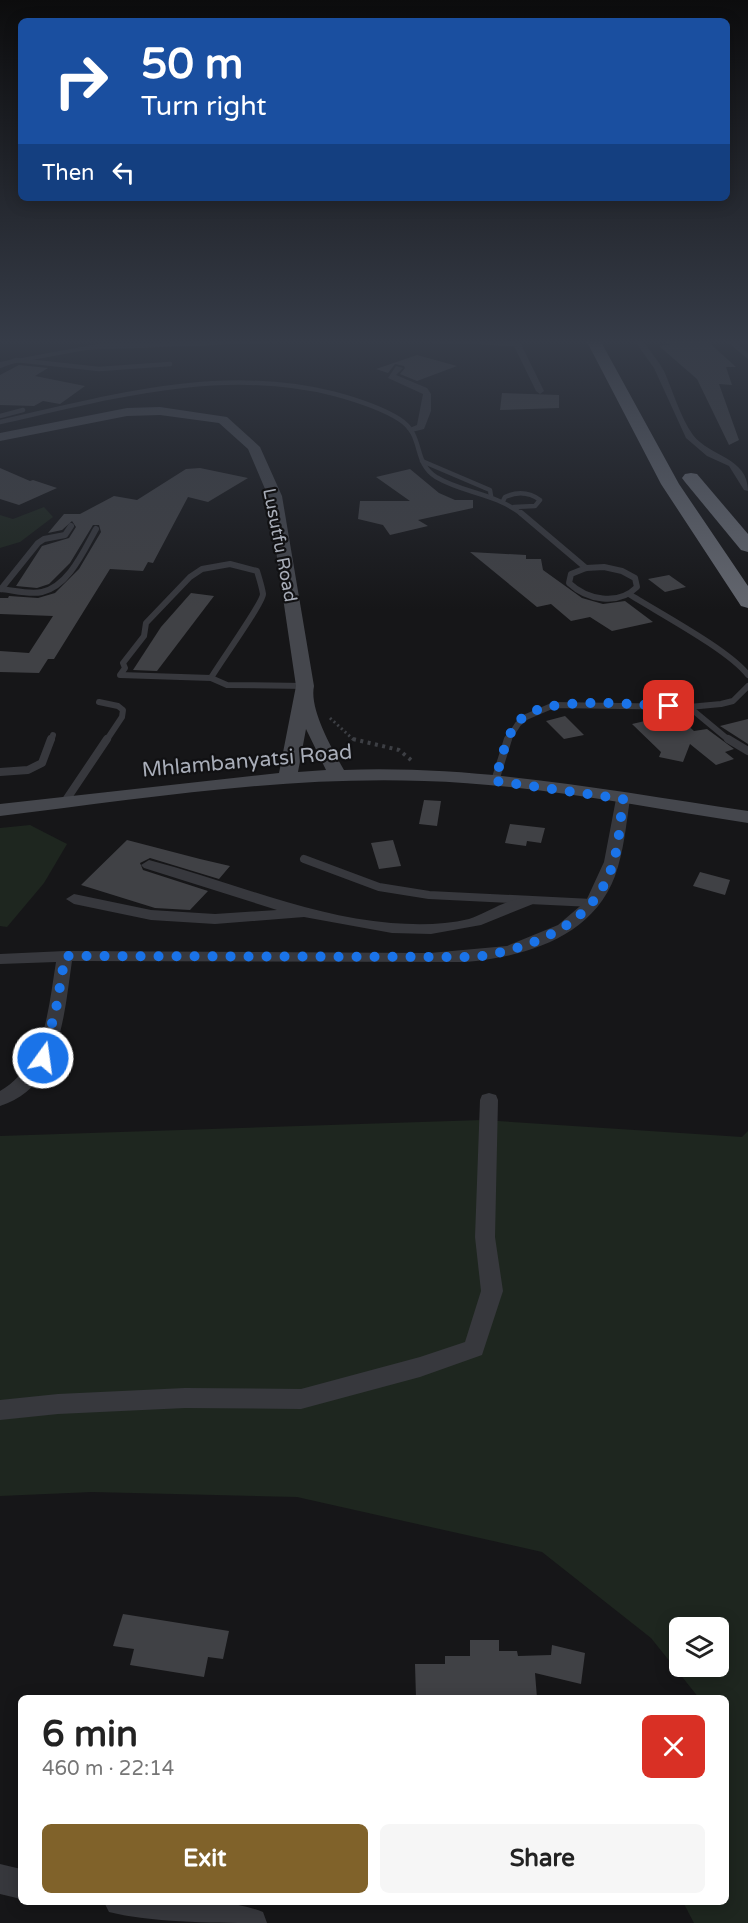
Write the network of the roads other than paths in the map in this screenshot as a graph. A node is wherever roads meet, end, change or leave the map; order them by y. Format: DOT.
graph roads {
  1 [pos="37,430"];
  2 [pos="234,430"];
  3 [pos="413,430"];
  4 [pos="641,430"];
  5 [pos="659,430"];
  6 [pos="686,430"];
  7 [pos="0,437"];
  8 [pos="668,444"];
  9 [pos="422,461"];
  10 [pos="679,461"];
  11 [pos="745,476"];
  12 [pos="691,478"];
  13 [pos="670,484"];
  14 [pos="748,488"];
  15 [pos="491,496"];
  16 [pos="505,503"];
  17 [pos="71,526"];
  18 [pos="96,529"];
  19 [pos="748,546"];
  20 [pos="586,568"];
  21 [pos="748,573"];
  22 [pos="1,589"];
  23 [pos="629,594"];
  24 [pos="748,602"];
  25 [pos="748,624"];
  26 [pos="748,675"];
  27 [pos="211,678"];
  28 [pos="748,686"];
  29 [pos="304,691"];
  30 [pos="99,702"];
  31 [pos="689,706"];
  32 [pos="53,735"];
  33 [pos="748,751"];
  34 [pos="0,772"];
  35 [pos="338,775"];
  36 [pos="288,777"];
  37 [pos="495,781"];
  38 [pos="623,799"];
  39 [pos="64,803"];
  40 [pos="0,810"];
  41 [pos="748,817"];
  42 [pos="304,859"];
  43 [pos="149,865"];
  44 [pos="74,899"];
  45 [pos="527,901"];
  46 [pos="592,903"];
  47 [pos="308,912"];
  48 [pos="65,956"];
  49 [pos="0,959"];
  50 [pos="0,1099"];
  51 [pos="489,1100"];
  52 [pos="0,1410"];
  53 [pos="0,1879"];
  54 [pos="18,1883"];
  55 [pos="159,1905"];
  56 [pos="199,1908"];
  57 [pos="252,1923"];
  1 -- 7 [label="street, Lusutfu Road"];
  2 -- 29 [label="street, Lusutfu Road"];
  3 -- 9 [label="lane"];
  4 -- 13 [label="highway"];
  5 -- 8 [label="highway"];
  6 -- 11 [label="street"];
  9 -- 15 [label="lane"];
  9 -- 15 [label="lane"];
  10 -- 12 [label="highway"];
  11 -- 14 [label="street"];
  12 -- 19 [label="highway"];
  12 -- 21 [label="highway"];
  13 -- 24 [label="highway"];
  13 -- 25 [label="highway"];
  15 -- 16 [label="lane"];
  16 -- 16 [label="lane"];
  16 -- 20 [label="lane"];
  17 -- 22 [label="lane"];
  18 -- 22 [label="lane"];
  20 -- 23 [label="lane"];
  20 -- 23 [label="lane"];
  23 -- 26 [label="lane"];
  27 -- 27 [label="lane"];
  27 -- 29 [label="lane"];
  28 -- 31 [label="lane"];
  29 -- 35 [label="street, Lusutfu Road"];
  29 -- 36 [label="street, Lusutfu Road"];
  30 -- 39 [label="lane"];
  31 -- 33 [label="lane"];
  31 -- 37 [label="lane"];
  32 -- 34 [label="lane"];
  35 -- 36 [label="street, Mhlambanyatsi Road"];
  35 -- 37 [label="street, Mhlambanyatsi Road"];
  36 -- 39 [label="street, Mhlambanyatsi Road"];
  37 -- 38 [label="street, Mhlambanyatsi Road"];
  38 -- 41 [label="street, Mhlambanyatsi Road"];
  38 -- 46 [label="street"];
  39 -- 40 [label="street, Mhlambanyatsi Road"];
  42 -- 45 [label="lane"];
  43 -- 47 [label="street"];
  44 -- 47 [label="street"];
  45 -- 46 [label="lane"];
  45 -- 47 [label="street"];
  46 -- 48 [label="street"];
  48 -- 49 [label="street"];
  48 -- 50 [label="street"];
  51 -- 52 [label="street"];
  53 -- 54 [label="street"];
  55 -- 56 [label="street"];
  56 -- 57 [label="street"];
}
